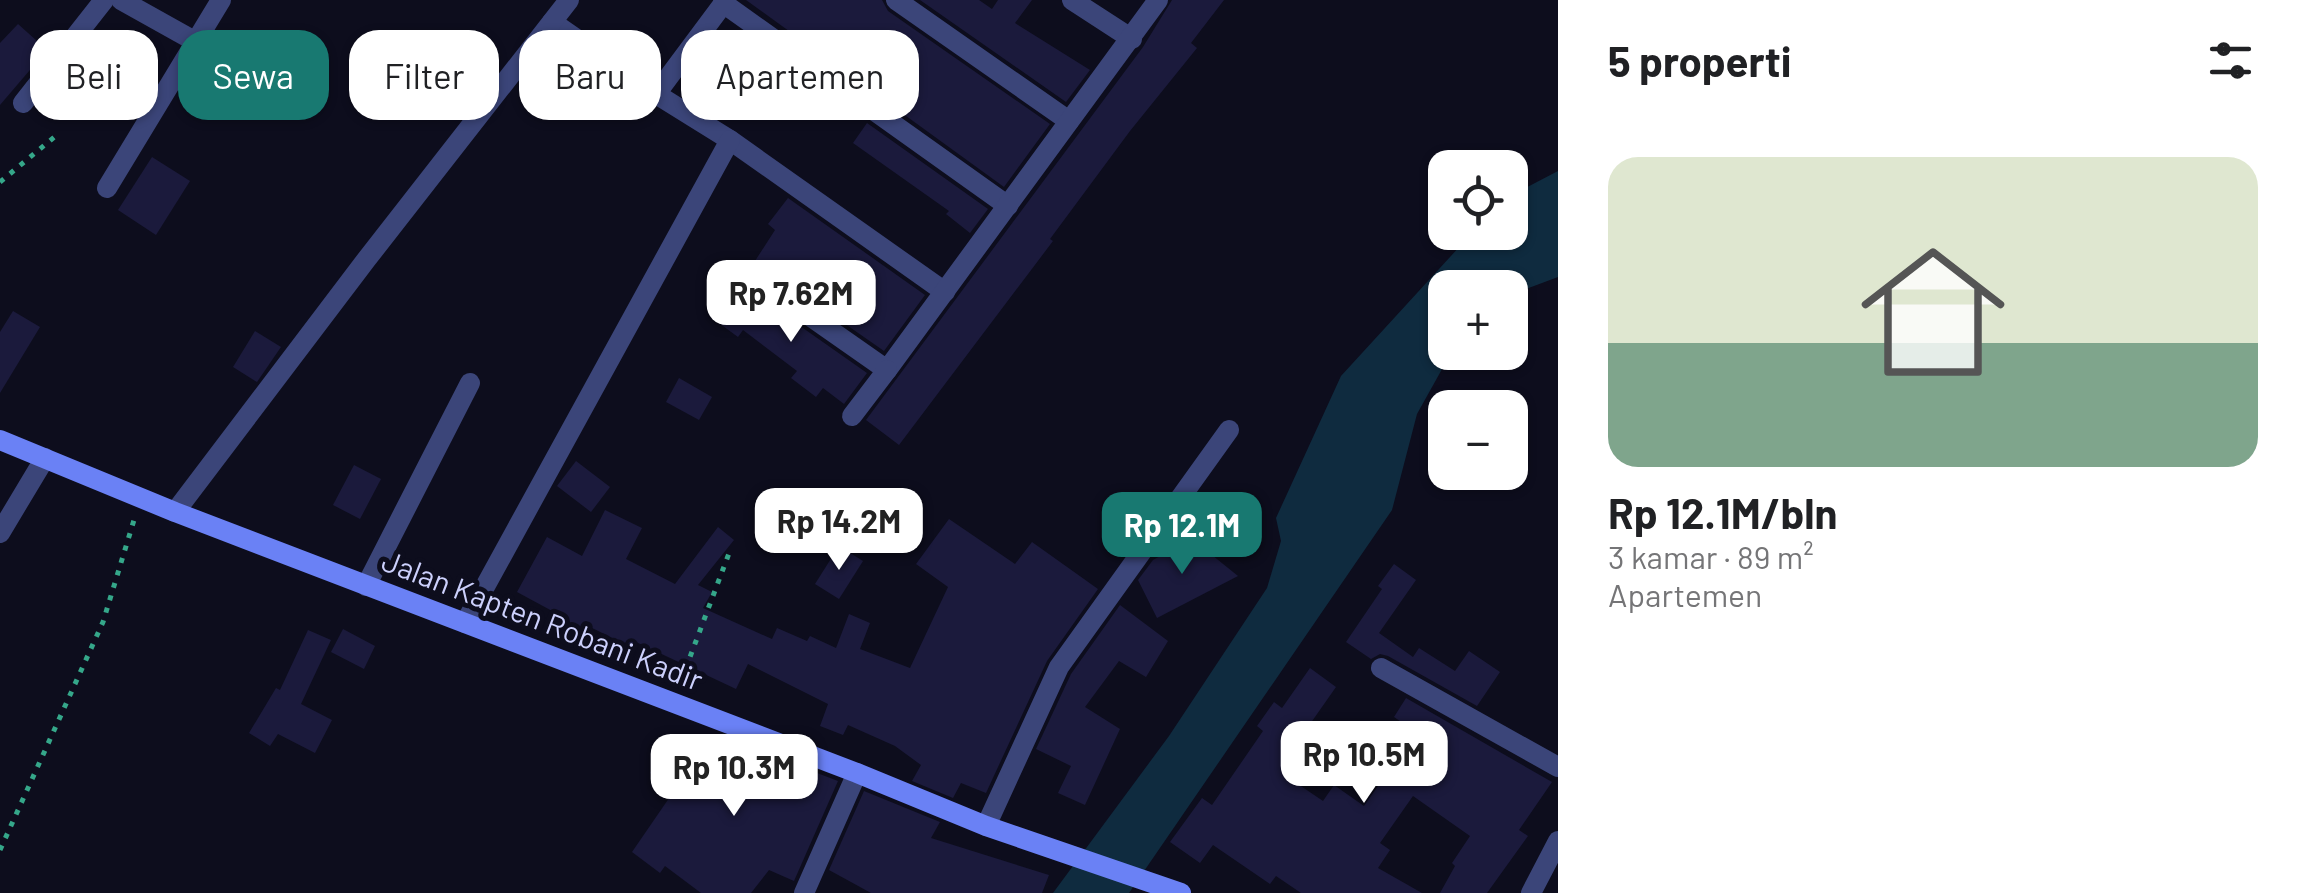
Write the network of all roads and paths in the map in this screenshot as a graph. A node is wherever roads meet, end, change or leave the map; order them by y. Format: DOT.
graph roads {
  1 [pos="104,0"];
  2 [pos="121,0"];
  3 [pos="221,0"];
  4 [pos="569,0"];
  5 [pos="896,0"];
  6 [pos="1072,0"];
  7 [pos="1158,0"];
  8 [pos="717,4"];
  9 [pos="552,22"];
  10 [pos="205,30"];
  11 [pos="564,30"];
  12 [pos="178,31"];
  13 [pos="1132,39"];
  14 [pos="178,74"];
  15 [pos="661,87"];
  16 [pos="661,97"];
  17 [pos="23,103"];
  18 [pos="1070,121"];
  19 [pos="58,134"];
  20 [pos="730,140"];
  21 [pos="0,182"];
  22 [pos="107,188"];
  23 [pos="1008,206"];
  24 [pos="747,272"];
  25 [pos="946,292"];
  26 [pos="887,370"];
  27 [pos="470,383"];
  28 [pos="852,416"];
  29 [pos="1229,430"];
  30 [pos="0,440"];
  31 [pos="45,458"];
  32 [pos="140,498"];
  33 [pos="175,512"];
  34 [pos="0,533"];
  35 [pos="731,548"];
  36 [pos="366,586"];
  37 [pos="464,623"];
  38 [pos="1380,668"];
  39 [pos="673,703"];
  40 [pos="1558,767"];
  41 [pos="857,773"];
  42 [pos="986,826"];
  43 [pos="1558,841"];
  44 [pos="0,850"];
  45 [pos="1173,890"];
  46 [pos="804,893"];
  47 [pos="1531,893"];
  1 -- 17 [label="street"];
  2 -- 12 [label="street"];
  3 -- 10 [label="street"];
  4 -- 9 [label="street"];
  5 -- 18 [label="street"];
  6 -- 13 [label="street"];
  7 -- 13 [label="street"];
  8 -- 15 [label="street"];
  8 -- 23 [label="street"];
  9 -- 11 [label="street"];
  9 -- 33 [label="street"];
  13 -- 18 [label="street"];
  14 -- 22 [label="street"];
  16 -- 20 [label="street"];
  18 -- 23 [label="street"];
  19 -- 21 [label="path"];
  20 -- 25 [label="street"];
  20 -- 37 [label="street"];
  23 -- 25 [label="street"];
  24 -- 26 [label="street"];
  25 -- 26 [label="street"];
  26 -- 28 [label="street"];
  27 -- 36 [label="street"];
  29 -- 42 [label="street"];
  30 -- 31 [label="main road, Jalan Kapten Robani Kadir"];
  31 -- 32 [label="main road, Jalan Kapten Robani Kadir"];
  31 -- 34 [label="street"];
  32 -- 33 [label="main road, Jalan Kapten Robani Kadir"];
  32 -- 44 [label="path"];
  33 -- 36 [label="main road, Jalan Kapten Robani Kadir"];
  35 -- 39 [label="path"];
  36 -- 37 [label="main road, Jalan Kapten Robani Kadir"];
  37 -- 39 [label="main road, Jalan Kapten Robani Kadir"];
  38 -- 40 [label="street"];
  39 -- 41 [label="main road, Jalan Kapten Robani Kadir"];
  41 -- 42 [label="main road, Jalan Kapten Robani Kadir"];
  41 -- 46 [label="street"];
  42 -- 45 [label="main road, Jalan Kapten Robani Kadir"];
  43 -- 47 [label="street"];
}
